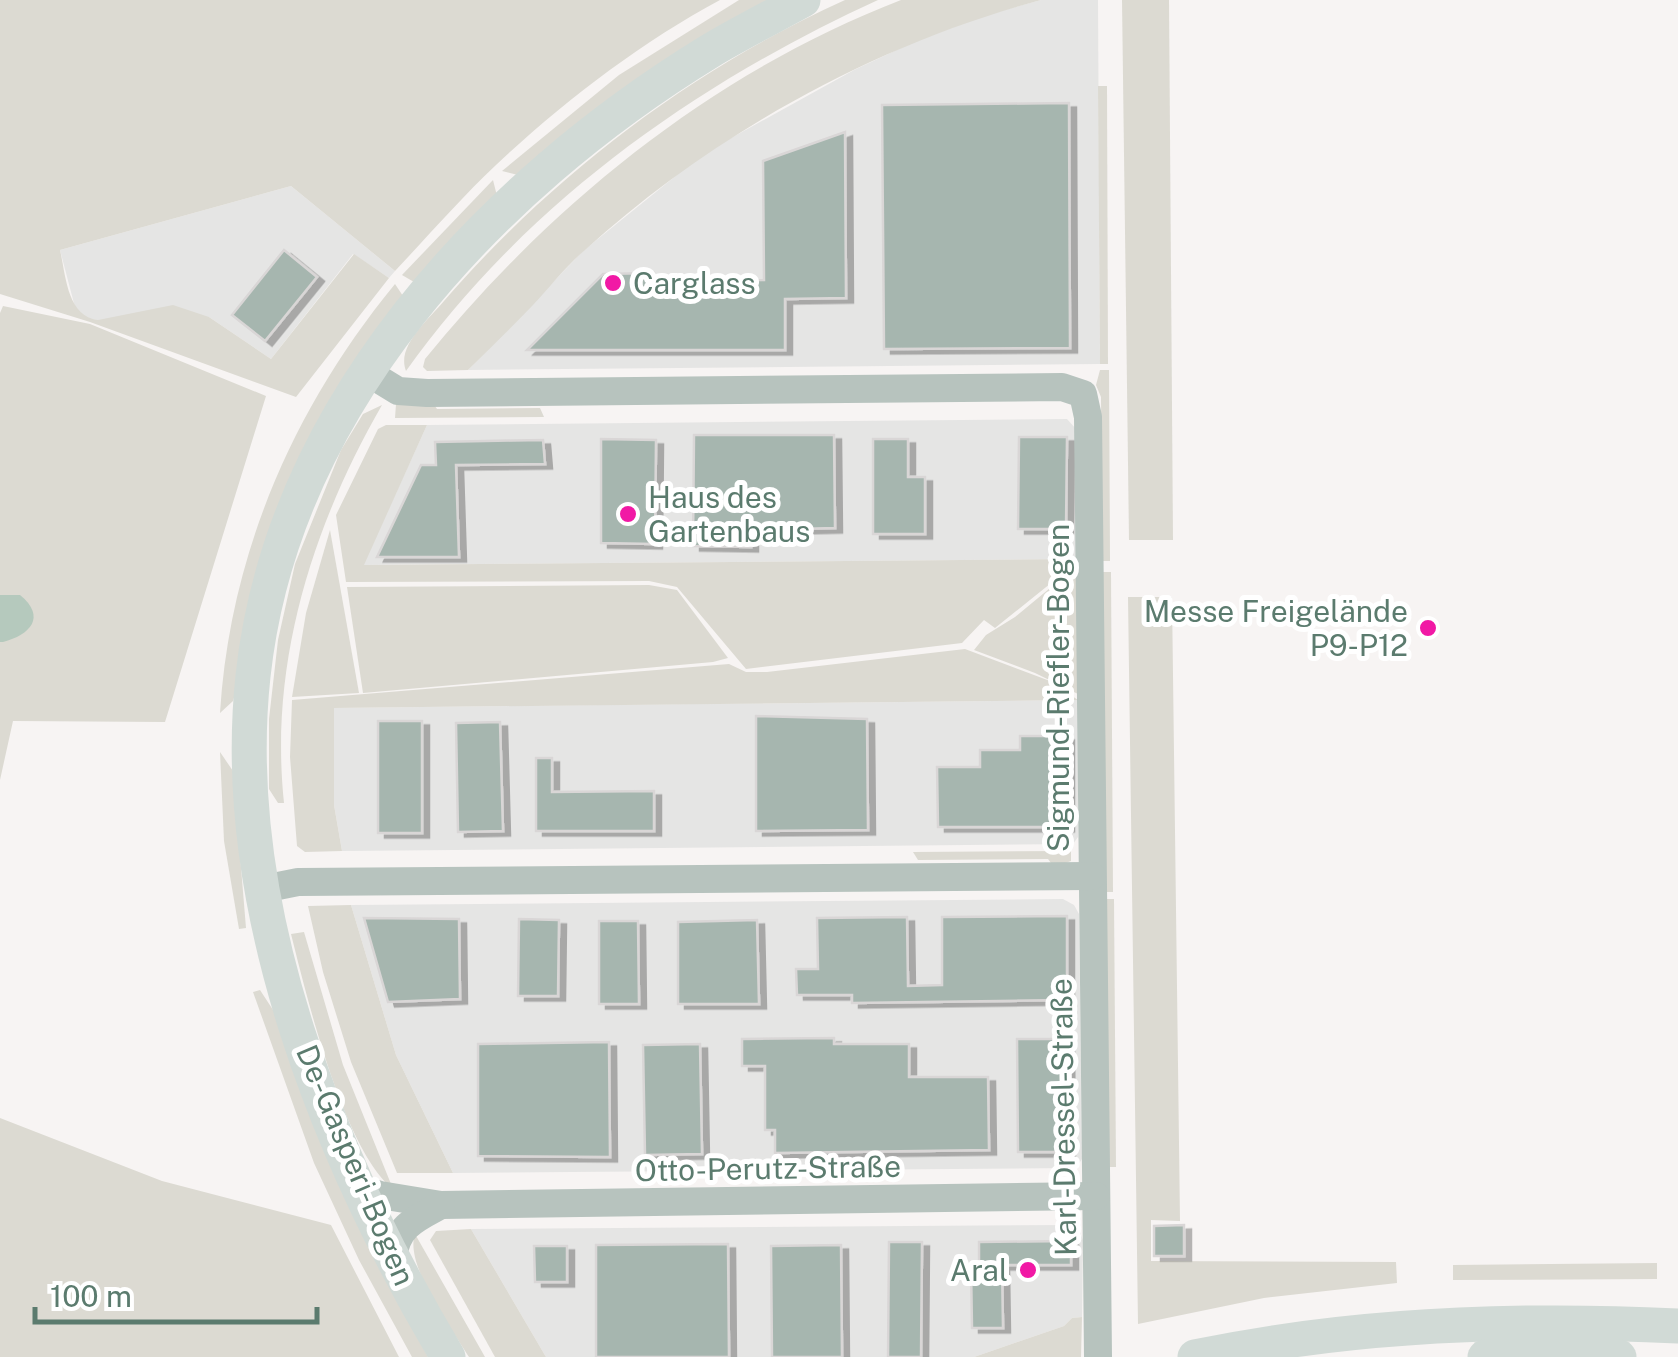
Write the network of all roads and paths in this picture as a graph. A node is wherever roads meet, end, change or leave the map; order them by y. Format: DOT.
graph roads {
  1 [pos="804,0"];
  2 [pos="367,372"];
  3 [pos="1092,876"];
  4 [pos="263,889"];
  5 [pos="358,1188"];
  6 [pos="1096,1196"];
  7 [pos="440,1205"];
  8 [pos="392,1257"];
  9 [pos="1678,1326"];
  10 [pos="448,1357"];
  11 [pos="1098,1357"];
  12 [pos="1195,1357"];
  13 [pos="1485,1357"];
  14 [pos="1619,1357"];
  1 -- 2 [label="main road, De-Gasperi-Bogen"];
  2 -- 3 [label="street, Sigmund-Riefler-Bogen"];
  2 -- 4 [label="main road, De-Gasperi-Bogen"];
  3 -- 4 [label="street, Sigmund-Riefler-Bogen"];
  3 -- 6 [label="street, Karl-Dressel-Straße"];
  4 -- 5 [label="main road, De-Gasperi-Bogen"];
  5 -- 7 [label="street, Otto-Perutz-Straße"];
  5 -- 8 [label="main road, De-Gasperi-Bogen"];
  6 -- 7 [label="street, Otto-Perutz-Straße"];
  6 -- 11 [label="street, Karl-Dressel-Straße"];
  7 -- 8 [label="street"];
  8 -- 10 [label="main road, De-Gasperi-Bogen"];
  9 -- 12 [label="main road"];
  13 -- 14 [label="main road"];
}
